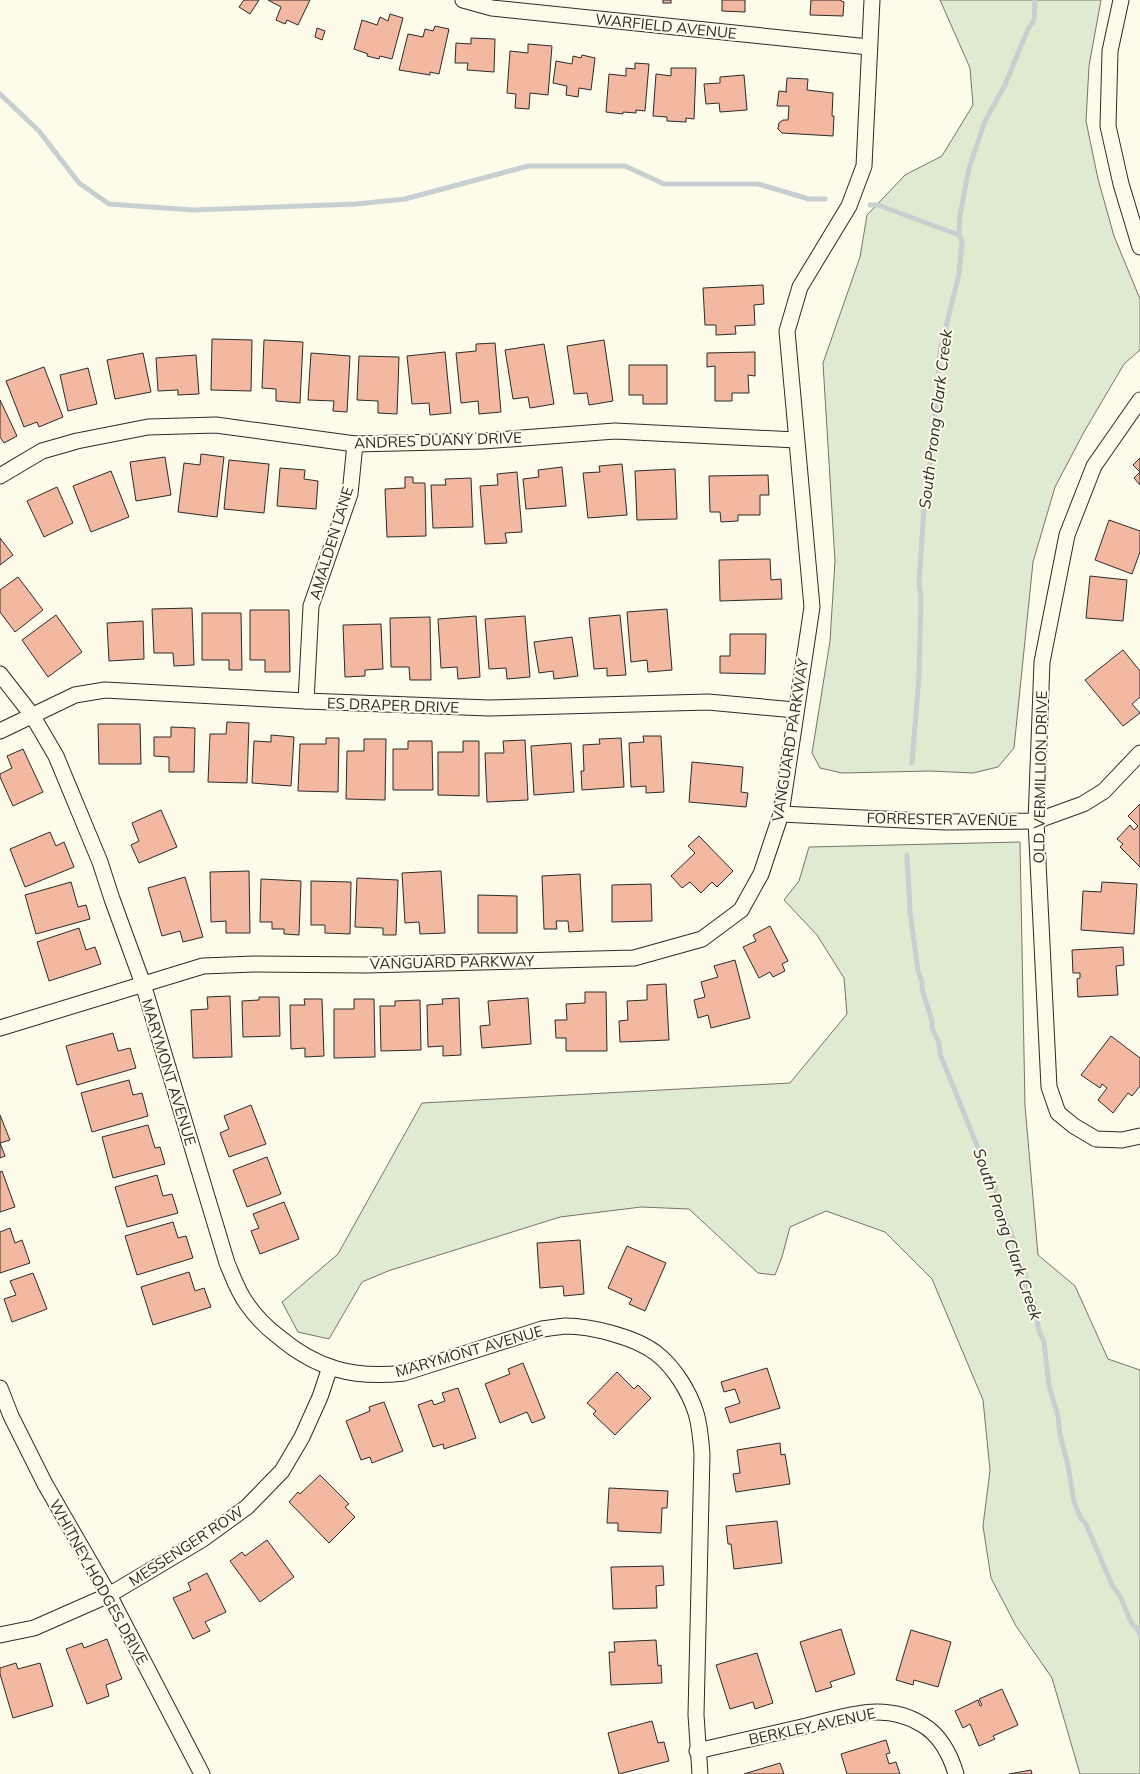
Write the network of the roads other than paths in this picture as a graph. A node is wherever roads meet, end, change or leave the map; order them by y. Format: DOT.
graph roads {
  1 [pos="463,0"];
  2 [pos="872,0"];
  3 [pos="1121,0"];
  4 [pos="869,47"];
  5 [pos="1140,247"];
  6 [pos="1140,400"];
  7 [pos="796,440"];
  8 [pos="355,444"];
  9 [pos="0,476"];
  10 [pos="0,674"];
  11 [pos="306,701"];
  12 [pos="795,710"];
  13 [pos="32,715"];
  14 [pos="0,730"];
  15 [pos="1140,753"];
  16 [pos="781,814"];
  17 [pos="1036,821"];
  18 [pos="143,984"];
  19 [pos="0,1028"];
  20 [pos="1140,1136"];
  21 [pos="330,1367"];
  22 [pos="0,1388"];
  23 [pos="6,1418"];
  24 [pos="109,1595"];
  25 [pos="0,1635"];
  26 [pos="698,1751"];
  27 [pos="202,1774"];
  28 [pos="700,1774"];
  29 [pos="956,1774"];
  1 -- 4 [label="street, WARFIELD AVENUE"];
  2 -- 4 [label="street, VANGUARD PARKWAY"];
  3 -- 5 [label="street"];
  4 -- 7 [label="street, VANGUARD PARKWAY"];
  6 -- 17 [label="street, OLD VERMILLION DRIVE"];
  7 -- 8 [label="street, ANDRES DUANY DRIVE"];
  7 -- 12 [label="street, VANGUARD PARKWAY"];
  8 -- 9 [label="street, ANDRES DUANY DRIVE"];
  8 -- 11 [label="street, AMALDEN LANE"];
  10 -- 13 [label="street, MARYMONT AVENUE"];
  11 -- 12 [label="street, ES DRAPER DRIVE"];
  11 -- 13 [label="street, ES DRAPER DRIVE"];
  12 -- 16 [label="street, VANGUARD PARKWAY"];
  13 -- 14 [label="street, ES DRAPER DRIVE"];
  13 -- 18 [label="street, MARYMONT AVENUE"];
  15 -- 17 [label="street, FORRESTER AVENUE"];
  16 -- 17 [label="street, FORRESTER AVENUE"];
  16 -- 18 [label="street, VANGUARD PARKWAY"];
  17 -- 20 [label="street, OLD VERMILLION DRIVE"];
  18 -- 19 [label="street"];
  18 -- 21 [label="street, MARYMONT AVENUE"];
  21 -- 24 [label="street, MESSENGER ROW"];
  21 -- 26 [label="street, MARYMONT AVENUE"];
  22 -- 23 [label="street, WHITNEY HODGES DRIVE"];
  23 -- 24 [label="street, WHITNEY HODGES DRIVE"];
  24 -- 25 [label="street, MESSENGER ROW"];
  24 -- 27 [label="street, WHITNEY HODGES DRIVE"];
  26 -- 28 [label="street, MARYMONT AVENUE"];
  26 -- 29 [label="street, BERKLEY AVENUE"];
}
